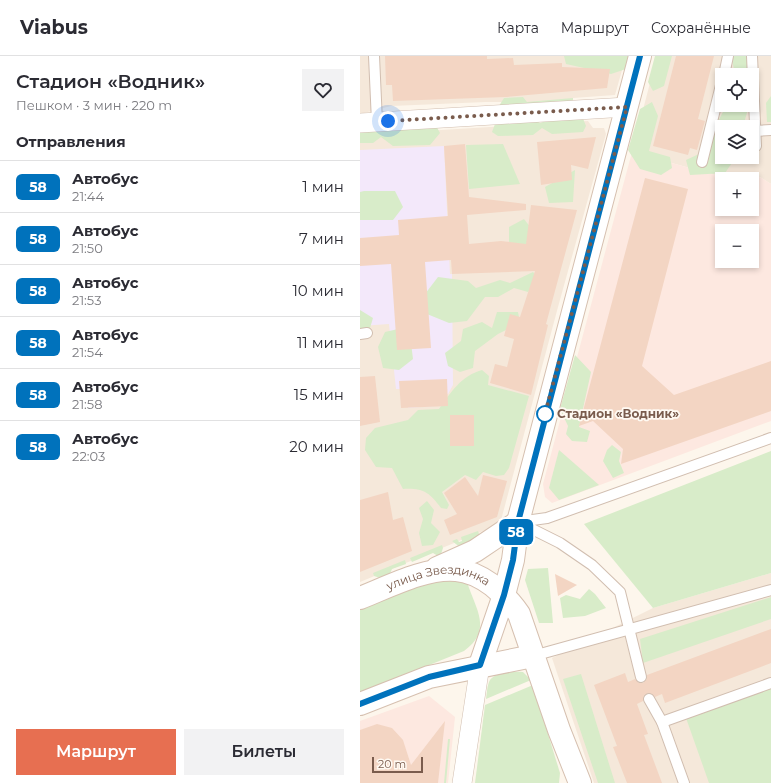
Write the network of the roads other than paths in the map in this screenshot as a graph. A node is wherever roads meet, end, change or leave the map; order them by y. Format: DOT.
graph roads {
  1 [pos="374,56"];
  2 [pos="640,56"];
  3 [pos="728,56"];
  4 [pos="752,56"];
  5 [pos="725,68"];
  6 [pos="627,107"];
  7 [pos="715,109"];
  8 [pos="755,120"];
  9 [pos="368,123"];
  10 [pos="771,130"];
  11 [pos="759,131"];
  12 [pos="702,162"];
  13 [pos="771,438"];
  14 [pos="518,522"];
  15 [pos="423,574"];
  16 [pos="771,590"];
  17 [pos="504,595"];
  18 [pos="360,598"];
  19 [pos="630,628"];
  20 [pos="534,656"];
  21 [pos="480,665"];
  22 [pos="641,677"];
  23 [pos="771,683"];
  24 [pos="649,699"];
  25 [pos="360,704"];
  26 [pos="662,722"];
  27 [pos="462,783"];
  28 [pos="580,783"];
  29 [pos="684,783"];
  1 -- 9 [label="lane"];
  2 -- 6 [label="street"];
  3 -- 5 [label="lane"];
  4 -- 8 [label="lane"];
  6 -- 9 [label="street"];
  6 -- 14 [label="street"];
  7 -- 12 [label="lane"];
  10 -- 11 [label="lane"];
  13 -- 14 [label="lane"];
  14 -- 15 [label="street"];
  14 -- 17 [label="street"];
  14 -- 19 [label="lane"];
  15 -- 17 [label="street, улица Звездинка"];
  15 -- 18 [label="street, улица Звездинка"];
  16 -- 19 [label="lane"];
  17 -- 20 [label="street"];
  17 -- 21 [label="street, улица Звездинка"];
  19 -- 20 [label="lane"];
  19 -- 22 [label="lane"];
  20 -- 21 [label="street"];
  20 -- 28 [label="street"];
  21 -- 25 [label="street"];
  21 -- 27 [label="street"];
  23 -- 26 [label="lane"];
  24 -- 26 [label="lane"];
  26 -- 29 [label="lane"];
}
